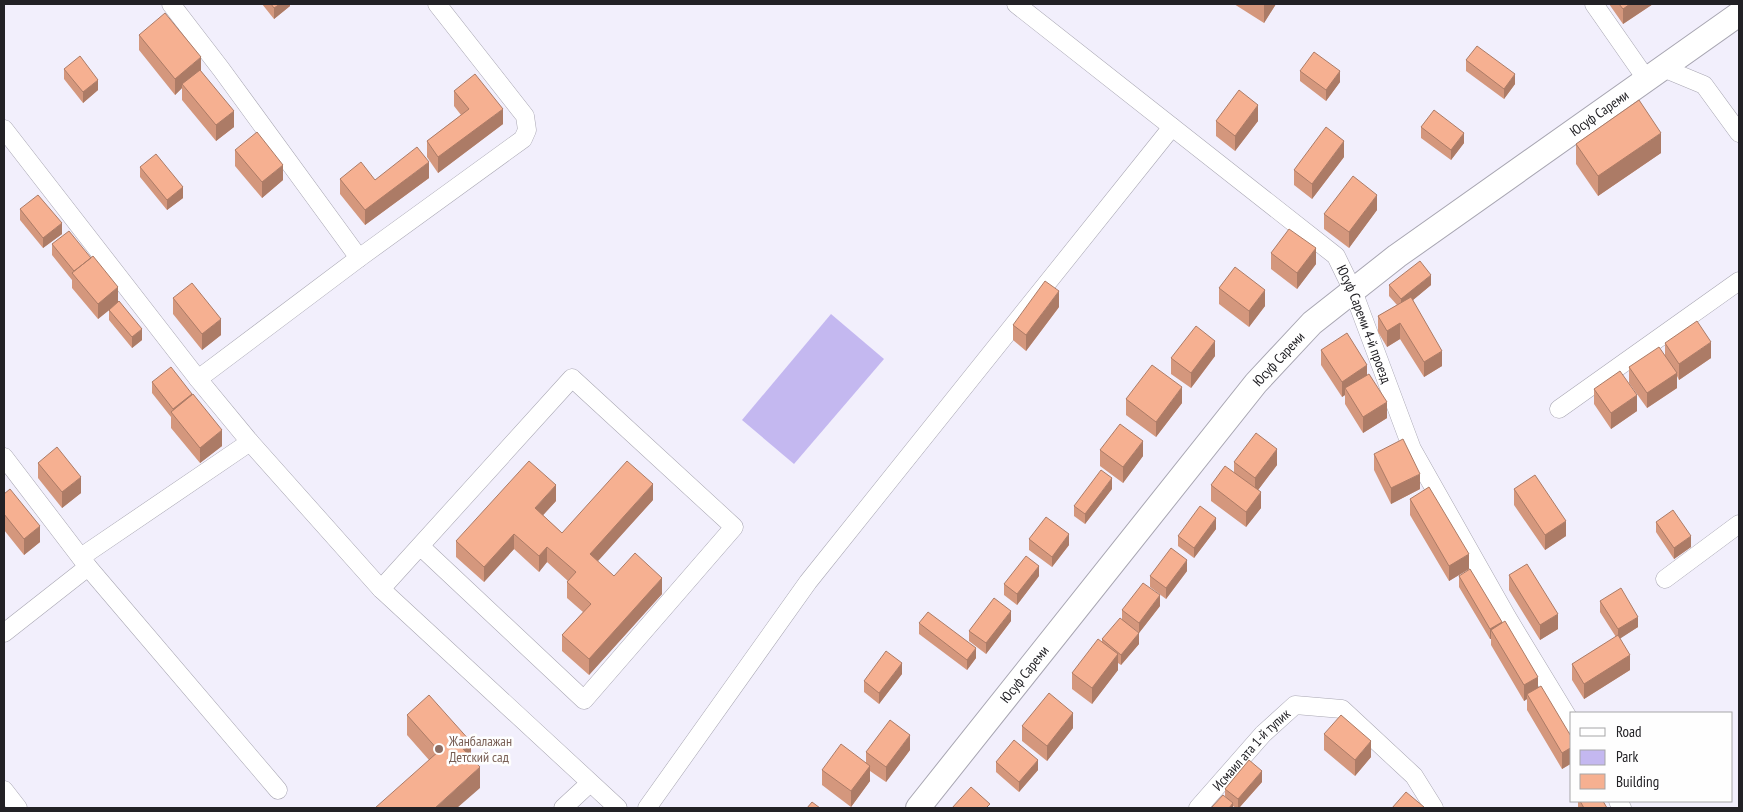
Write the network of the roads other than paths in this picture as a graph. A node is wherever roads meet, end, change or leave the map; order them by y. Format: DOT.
graph roads {
  1 [pos="171,4"];
  2 [pos="437,4"];
  3 [pos="1016,4"];
  4 [pos="1594,4"];
  5 [pos="1739,14"];
  6 [pos="1655,74"];
  7 [pos="1172,127"];
  8 [pos="4,129"];
  9 [pos="1739,133"];
  10 [pos="359,258"];
  11 [pos="1739,281"];
  12 [pos="1353,291"];
  13 [pos="198,379"];
  14 [pos="1560,409"];
  15 [pos="250,442"];
  16 [pos="4,457"];
  17 [pos="1739,524"];
  18 [pos="420,546"];
  19 [pos="85,562"];
  20 [pos="1664,579"];
  21 [pos="381,589"];
  22 [pos="4,633"];
  23 [pos="1570,721"];
  24 [pos="590,783"];
  25 [pos="4,790"];
  26 [pos="278,790"];
  27 [pos="18,808"];
  28 [pos="562,808"];
  29 [pos="618,808"];
  30 [pos="647,808"];
  31 [pos="918,808"];
  32 [pos="1198,808"];
  33 [pos="1434,808"];
  1 -- 10 [label="street"];
  2 -- 10 [label="street"];
  3 -- 7 [label="street, Юсуф Сареми 4-й проезд"];
  4 -- 6 [label="street"];
  5 -- 6 [label="main road, Юсуф Сареми"];
  6 -- 9 [label="street"];
  6 -- 12 [label="main road, Юсуф Сареми"];
  7 -- 12 [label="street, Юсуф Сареми 4-й проезд"];
  7 -- 30 [label="street"];
  8 -- 13 [label="street"];
  10 -- 13 [label="street"];
  11 -- 14 [label="street"];
  12 -- 23 [label="street, Юсуф Сареми 4-й проезд"];
  12 -- 31 [label="main road, Юсуф Сареми"];
  13 -- 15 [label="street"];
  15 -- 19 [label="street"];
  15 -- 21 [label="street"];
  16 -- 19 [label="street"];
  17 -- 20 [label="street"];
  18 -- 18 [label="street"];
  18 -- 21 [label="street"];
  19 -- 22 [label="street"];
  19 -- 26 [label="street"];
  21 -- 24 [label="street"];
  24 -- 28 [label="street"];
  24 -- 29 [label="street"];
  25 -- 27 [label="street"];
  32 -- 33 [label="street, Исмаил ата 1-й тупик"];
}
